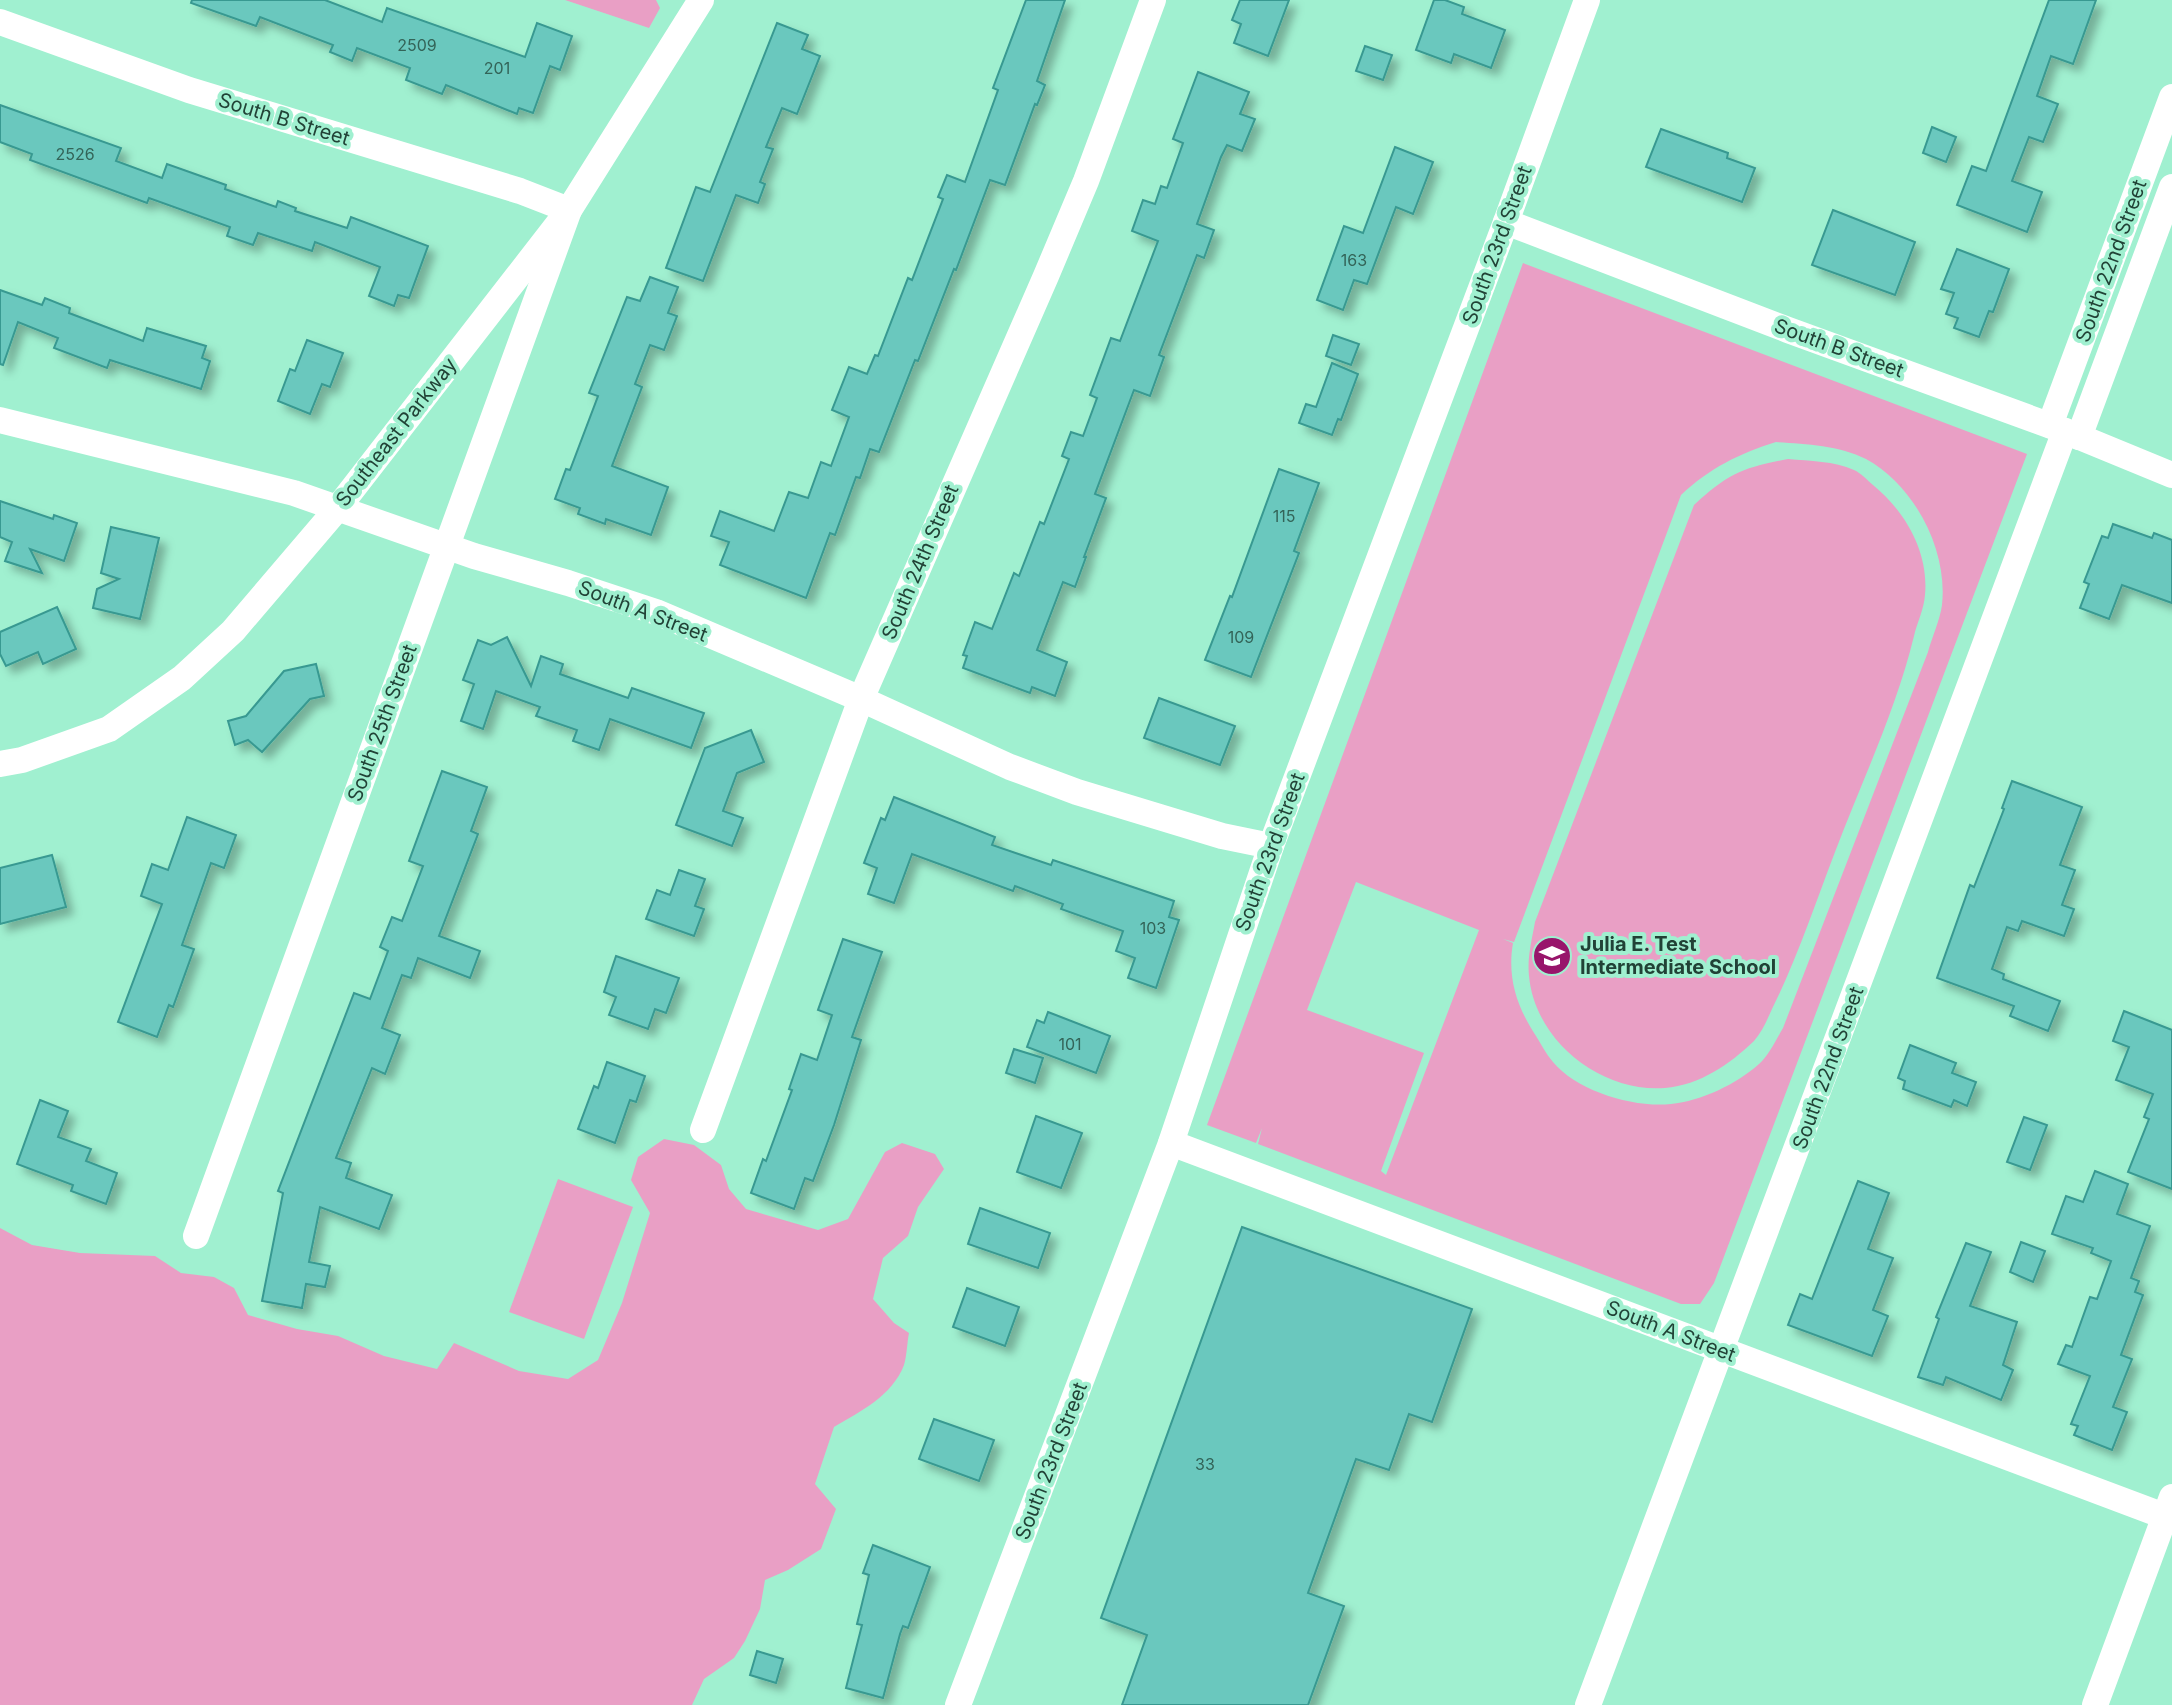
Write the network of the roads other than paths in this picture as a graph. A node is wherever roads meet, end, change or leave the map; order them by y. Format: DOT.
graph roads {
  1 [pos="701,0"];
  2 [pos="1153,0"];
  3 [pos="1587,0"];
  4 [pos="0,22"];
  5 [pos="2172,97"];
  6 [pos="2172,187"];
  7 [pos="569,210"];
  8 [pos="1506,222"];
  9 [pos="0,420"];
  10 [pos="2065,431"];
  11 [pos="2172,475"];
  12 [pos="337,509"];
  13 [pos="447,546"];
  14 [pos="861,699"];
  15 [pos="0,764"];
  16 [pos="1271,846"];
  17 [pos="703,1130"];
  18 [pos="1171,1143"];
  19 [pos="196,1236"];
  20 [pos="1723,1351"];
  21 [pos="2170,1511"];
  22 [pos="958,1705"];
  23 [pos="1588,1705"];
  24 [pos="2095,1705"];
  1 -- 7 [label="street, Southeast Parkway"];
  2 -- 14 [label="street, South 24th Street"];
  3 -- 8 [label="street, South 23rd Street"];
  4 -- 7 [label="street, South B Street"];
  5 -- 10 [label="street, South 22nd Street"];
  6 -- 10 [label="street, South 22nd Street"];
  7 -- 12 [label="street, Southeast Parkway"];
  7 -- 13 [label="street, South 25th Street"];
  8 -- 10 [label="street, South B Street"];
  8 -- 16 [label="street, South 23rd Street"];
  9 -- 12 [label="street, South A Street"];
  10 -- 11 [label="street, South B Street"];
  10 -- 20 [label="street, South 22nd Street"];
  12 -- 13 [label="street, South A Street"];
  12 -- 15 [label="street, Southeast Parkway"];
  13 -- 14 [label="street, South A Street"];
  13 -- 19 [label="street, South 25th Street"];
  14 -- 16 [label="street, South A Street"];
  14 -- 17 [label="street, South 24th Street"];
  16 -- 18 [label="street, South 23rd Street"];
  18 -- 20 [label="street, South A Street"];
  18 -- 22 [label="street, South 23rd Street"];
  20 -- 21 [label="street, South A Street"];
  20 -- 23 [label="street, South 22nd Street"];
  21 -- 24 [label="street"];
}
